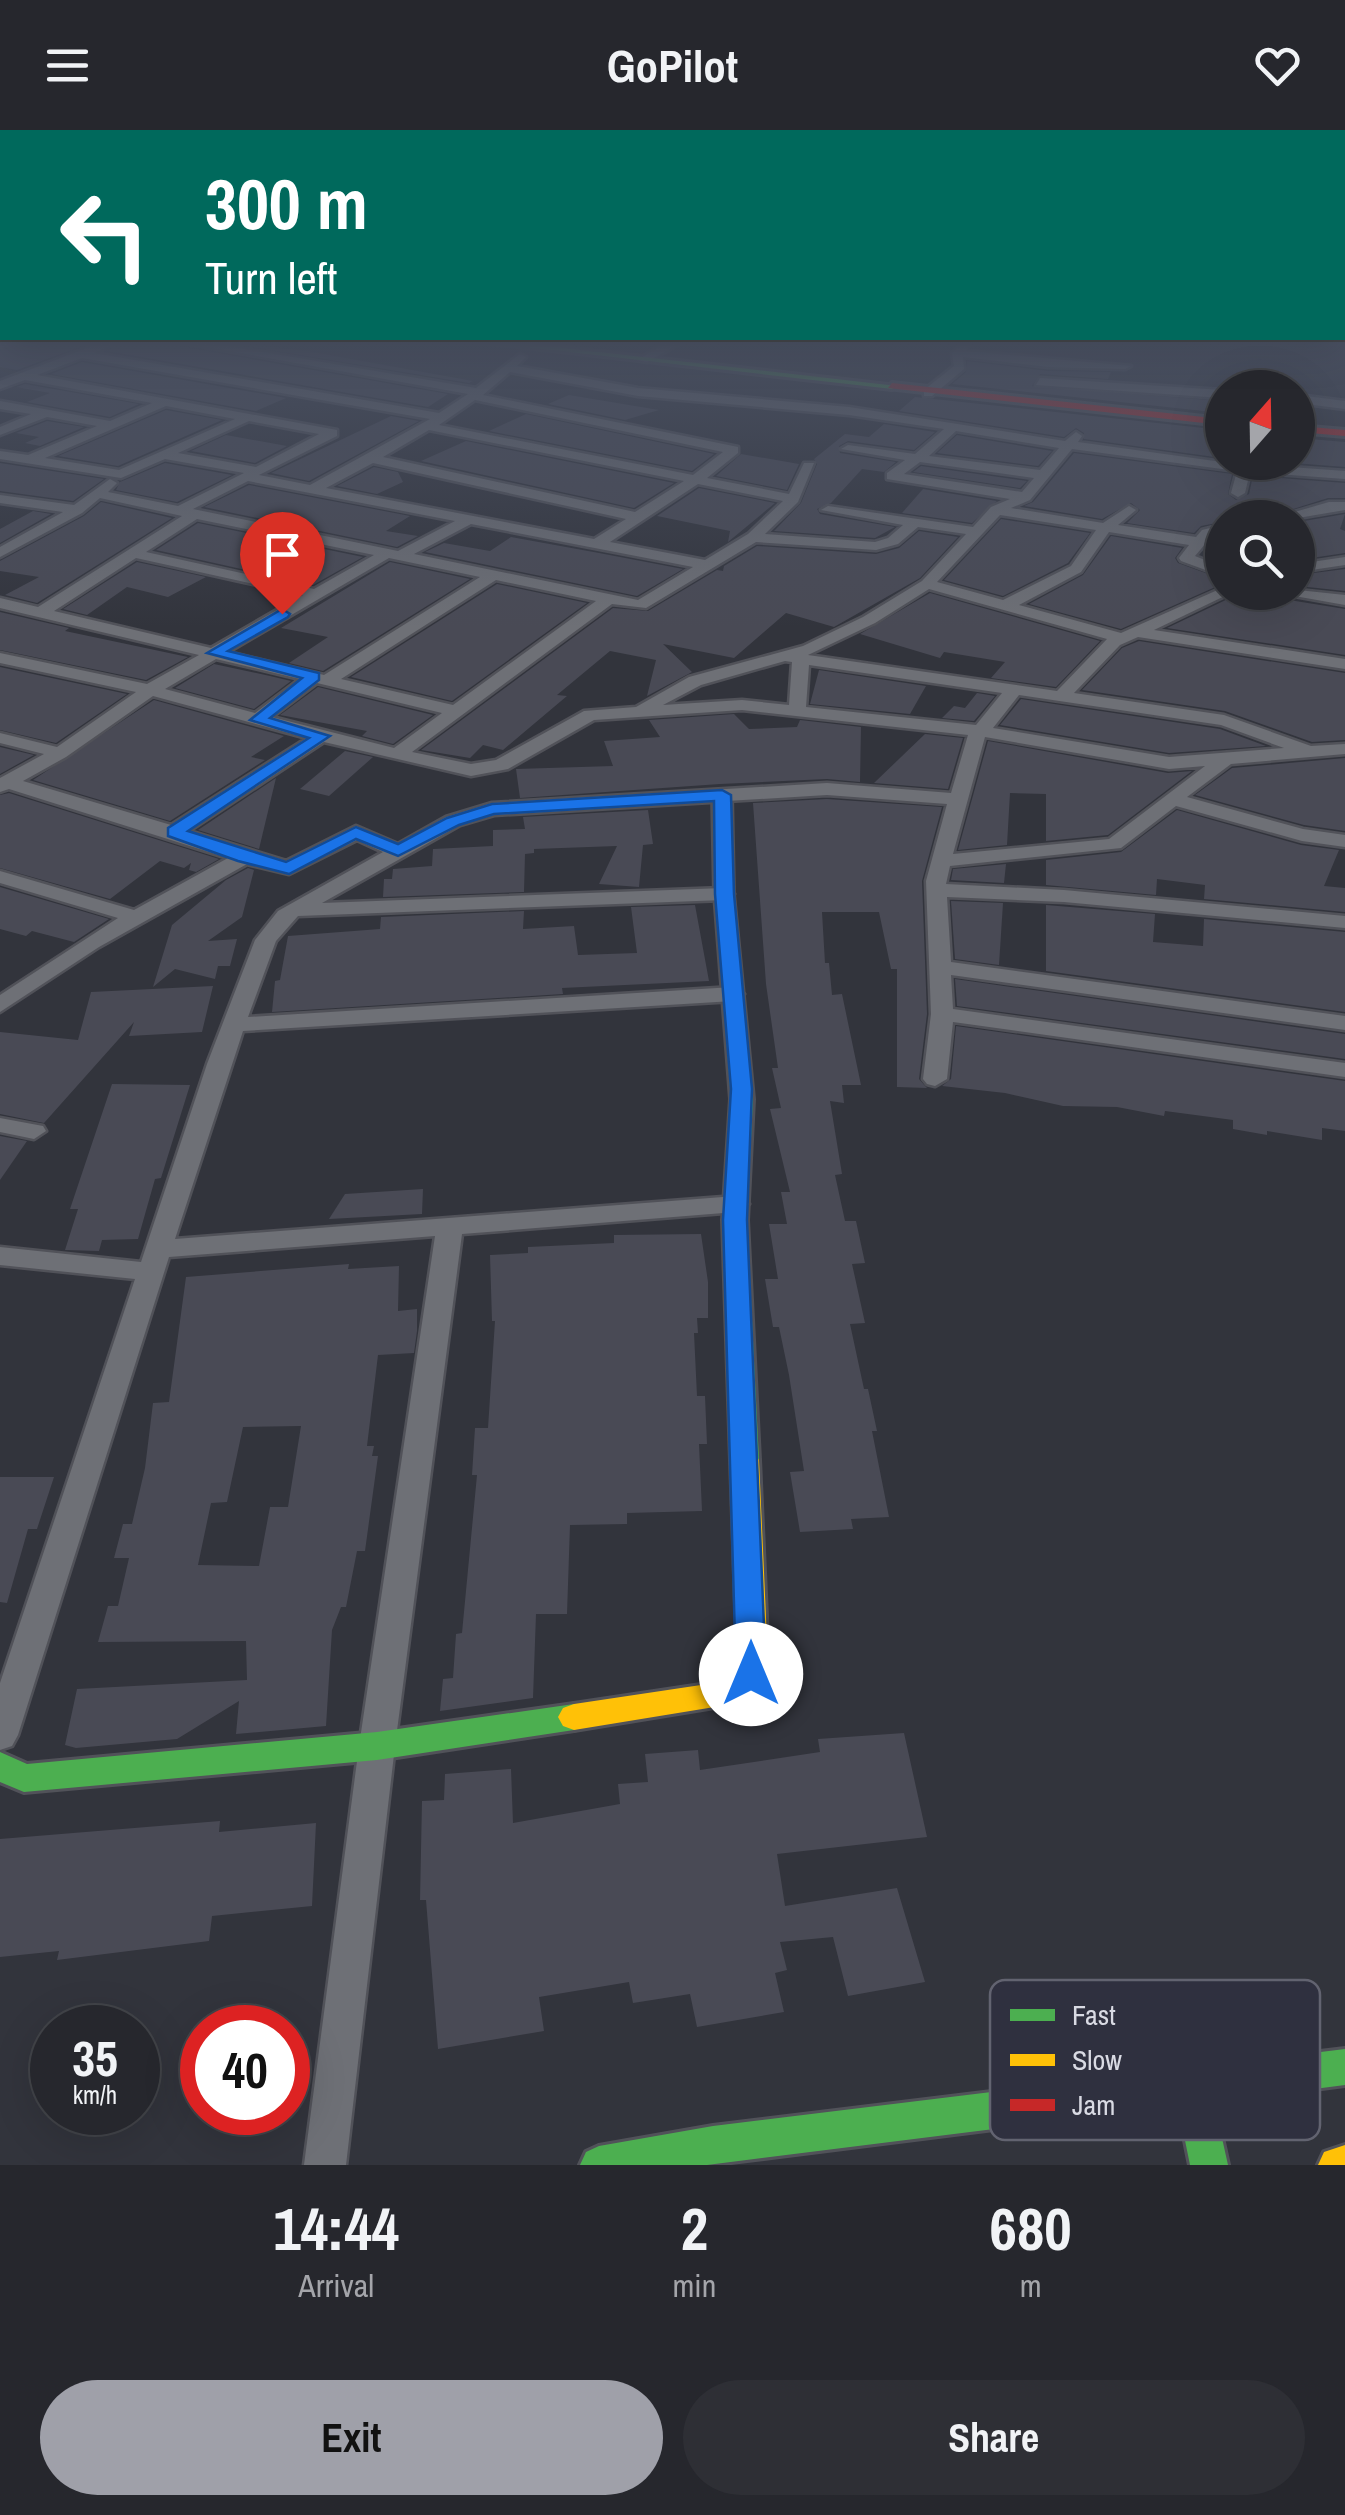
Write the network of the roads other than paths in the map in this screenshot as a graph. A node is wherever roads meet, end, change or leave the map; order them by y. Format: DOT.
graph roads {
  1 [pos="83,437"];
  2 [pos="203,437"];
  3 [pos="324,437"];
  4 [pos="408,437"];
  5 [pos="499,437"];
  6 [pos="673,437"];
  7 [pos="944,437"];
  8 [pos="1045,437"];
  9 [pos="1060,437"];
  10 [pos="1073,440"];
  11 [pos="919,442"];
  12 [pos="937,444"];
  13 [pos="848,449"];
  14 [pos="1205,449"];
  15 [pos="164,454"];
  16 [pos="0,456"];
  17 [pos="914,457"];
  18 [pos="1315,457"];
  19 [pos="372,459"];
  20 [pos="1205,459"];
  21 [pos="1345,459"];
  22 [pos="28,460"];
  23 [pos="809,466"];
  24 [pos="1315,472"];
  25 [pos="121,474"];
  26 [pos="252,474"];
  27 [pos="1045,475"];
  28 [pos="1345,475"];
  29 [pos="1241,480"];
  30 [pos="694,481"];
  31 [pos="313,490"];
  32 [pos="1238,493"];
  33 [pos="98,494"];
  34 [pos="1025,497"];
  35 [pos="0,499"];
  36 [pos="793,499"];
  37 [pos="1345,506"];
  38 [pos="76,510"];
  39 [pos="828,510"];
  40 [pos="996,510"];
  41 [pos="1128,510"];
  42 [pos="1315,510"];
  43 [pos="189,511"];
  44 [pos="637,517"];
  45 [pos="470,519"];
  46 [pos="915,522"];
  47 [pos="1106,528"];
  48 [pos="980,532"];
  49 [pos="1205,535"];
  50 [pos="754,536"];
  51 [pos="1198,542"];
  52 [pos="596,544"];
  53 [pos="397,552"];
  54 [pos="0,553"];
  55 [pos="132,553"];
  56 [pos="1345,561"];
  57 [pos="708,565"];
  58 [pos="1315,565"];
  59 [pos="1205,566"];
  60 [pos="495,574"];
  61 [pos="927,584"];
  62 [pos="316,594"];
  63 [pos="1315,596"];
  64 [pos="609,598"];
  65 [pos="1345,600"];
  66 [pos="1205,601"];
  67 [pos="0,603"];
  68 [pos="1004,606"];
  69 [pos="43,611"];
  70 [pos="1128,635"];
  71 [pos="215,653"];
  72 [pos="0,658"];
  73 [pos="793,658"];
  74 [pos="1345,664"];
  75 [pos="320,678"];
  76 [pos="150,690"];
  77 [pos="1013,691"];
  78 [pos="1060,697"];
  79 [pos="796,710"];
  80 [pos="455,712"];
  81 [pos="628,714"];
  82 [pos="258,720"];
  83 [pos="980,732"];
  84 [pos="322,736"];
  85 [pos="0,738"];
  86 [pos="1345,749"];
  87 [pos="1310,752"];
  88 [pos="60,753"];
  89 [pos="396,755"];
  90 [pos="1224,760"];
  91 [pos="3,784"];
  92 [pos="722,795"];
  93 [pos="958,798"];
  94 [pos="1173,799"];
  95 [pos="174,832"];
  96 [pos="1345,841"];
  97 [pos="386,844"];
  98 [pos="244,857"];
  99 [pos="941,861"];
  100 [pos="0,877"];
  101 [pos="936,890"];
  102 [pos="724,894"];
  103 [pos="292,910"];
  104 [pos="137,917"];
  105 [pos="1345,922"];
  106 [pos="940,966"];
  107 [pos="733,994"];
  108 [pos="9,999"];
  109 [pos="942,1014"];
  110 [pos="1345,1023"];
  111 [pos="234,1025"];
  112 [pos="1345,1070"];
  113 [pos="935,1079"];
  114 [pos="0,1124"];
  115 [pos="34,1131"];
  116 [pos="736,1204"];
  117 [pos="450,1227"];
  118 [pos="0,1256"];
  119 [pos="155,1261"];
  120 [pos="0,1735"];
  121 [pos="378,1746"];
  122 [pos="0,1766"];
  123 [pos="1345,2067"];
  124 [pos="1320,2070"];
  125 [pos="990,2111"];
  126 [pos="1204,2140"];
  127 [pos="1345,2164"];
  128 [pos="325,2165"];
  129 [pos="599,2165"];
  130 [pos="1210,2165"];
  131 [pos="1337,2165"];
  1 -- 22 [label="street"];
  2 -- 15 [label="street"];
  3 -- 26 [label="street"];
  4 -- 19 [label="street"];
  5 -- 30 [label="street"];
  6 -- 30 [label="street"];
  7 -- 12 [label="street"];
  8 -- 10 [label="street"];
  9 -- 10 [label="street"];
  10 -- 14 [label="street"];
  10 -- 20 [label="street"];
  10 -- 27 [label="street"];
  11 -- 12 [label="street"];
  12 -- 17 [label="street"];
  13 -- 17 [label="street"];
  15 -- 25 [label="street"];
  15 -- 26 [label="street"];
  16 -- 22 [label="street"];
  17 -- 27 [label="street"];
  17 -- 34 [label="street"];
  18 -- 21 [label="street"];
  19 -- 31 [label="street"];
  19 -- 44 [label="street"];
  22 -- 25 [label="street"];
  23 -- 36 [label="street"];
  24 -- 28 [label="street"];
  25 -- 33 [label="street"];
  26 -- 31 [label="street"];
  26 -- 43 [label="street"];
  27 -- 34 [label="street"];
  29 -- 32 [label="street"];
  30 -- 36 [label="street"];
  30 -- 44 [label="street"];
  31 -- 45 [label="street"];
  33 -- 38 [label="street"];
  33 -- 43 [label="street"];
  34 -- 40 [label="street"];
  35 -- 38 [label="street"];
  36 -- 50 [label="street"];
  37 -- 42 [label="street"];
  38 -- 54 [label="street"];
  39 -- 46 [label="street"];
  40 -- 47 [label="street"];
  40 -- 48 [label="street"];
  41 -- 47 [label="street"];
  43 -- 53 [label="street"];
  43 -- 55 [label="street"];
  44 -- 52 [label="street"];
  45 -- 52 [label="street"];
  45 -- 53 [label="street"];
  46 -- 48 [label="street"];
  46 -- 50 [label="street"];
  47 -- 51 [label="street"];
  47 -- 68 [label="street"];
  48 -- 61 [label="street"];
  49 -- 51 [label="street"];
  50 -- 57 [label="street"];
  51 -- 59 [label="street"];
  52 -- 57 [label="street"];
  53 -- 60 [label="street"];
  53 -- 62 [label="street"];
  55 -- 62 [label="street"];
  55 -- 69 [label="street"];
  56 -- 58 [label="street"];
  57 -- 64 [label="street"];
  60 -- 64 [label="street"];
  60 -- 75 [label="street"];
  61 -- 68 [label="street"];
  61 -- 73 [label="street"];
  62 -- 71 [label="street"];
  63 -- 65 [label="street"];
  64 -- 80 [label="street"];
  66 -- 70 [label="street"];
  67 -- 69 [label="street"];
  68 -- 70 [label="street"];
  69 -- 71 [label="street"];
  70 -- 74 [label="street"];
  70 -- 78 [label="street"];
  71 -- 75 [label="street"];
  71 -- 76 [label="street"];
  72 -- 76 [label="street"];
  73 -- 77 [label="street"];
  73 -- 79 [label="street"];
  73 -- 81 [label="street"];
  75 -- 80 [label="street"];
  75 -- 82 [label="street"];
  76 -- 82 [label="street"];
  76 -- 88 [label="street"];
  77 -- 78 [label="street"];
  77 -- 83 [label="street"];
  78 -- 87 [label="street"];
  79 -- 81 [label="street"];
  79 -- 83 [label="street"];
  80 -- 89 [label="street"];
  81 -- 89 [label="street"];
  82 -- 84 [label="street"];
  83 -- 90 [label="street"];
  83 -- 93 [label="street"];
  84 -- 89 [label="street"];
  84 -- 95 [label="street"];
  85 -- 88 [label="street"];
  86 -- 87 [label="street"];
  87 -- 90 [label="street"];
  88 -- 91 [label="street"];
  90 -- 94 [label="street"];
  91 -- 95 [label="street"];
  92 -- 93 [label="street"];
  92 -- 97 [label="street"];
  92 -- 102 [label="main road"];
  93 -- 99 [label="street"];
  94 -- 96 [label="street"];
  94 -- 99 [label="street"];
  95 -- 98 [label="street"];
  97 -- 98 [label="street"];
  97 -- 103 [label="street"];
  98 -- 104 [label="street"];
  99 -- 101 [label="street"];
  100 -- 104 [label="street"];
  101 -- 105 [label="street"];
  101 -- 106 [label="street"];
  102 -- 103 [label="street"];
  102 -- 107 [label="main road"];
  103 -- 111 [label="street"];
  104 -- 108 [label="street"];
  106 -- 109 [label="street"];
  106 -- 110 [label="street"];
  107 -- 111 [label="street"];
  107 -- 116 [label="main road"];
  109 -- 112 [label="street"];
  109 -- 113 [label="street"];
  111 -- 119 [label="street"];
  114 -- 115 [label="street"];
  116 -- 117 [label="street"];
  116 -- 121 [label="main road"];
  117 -- 119 [label="street"];
  117 -- 121 [label="street"];
  118 -- 119 [label="street"];
  119 -- 120 [label="street"];
  121 -- 122 [label="main road"];
  121 -- 128 [label="street"];
  123 -- 124 [label="main road"];
  125 -- 129 [label="main road"];
  126 -- 130 [label="main road"];
  127 -- 131 [label="main road"];
}
